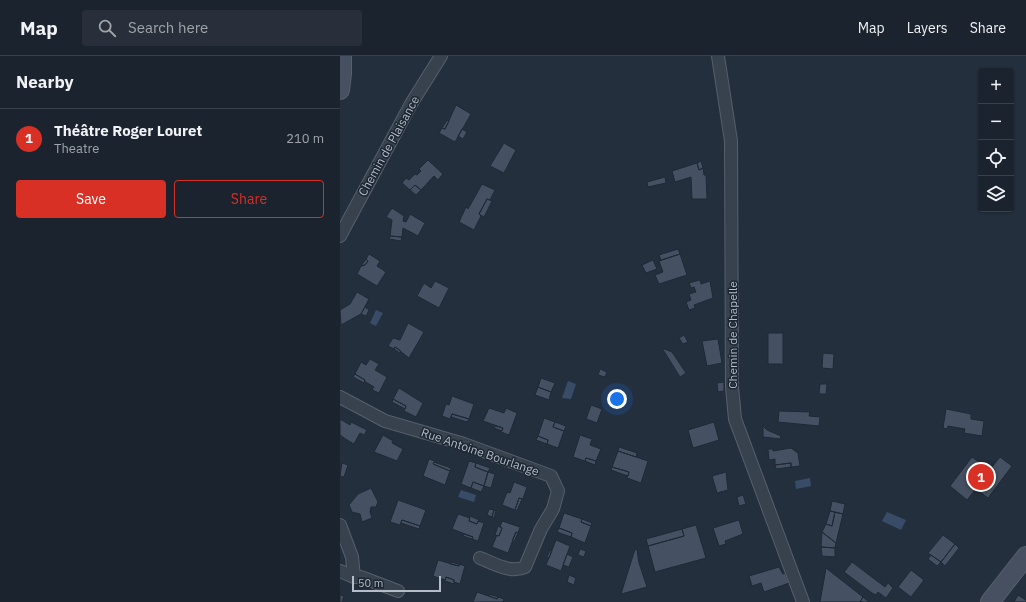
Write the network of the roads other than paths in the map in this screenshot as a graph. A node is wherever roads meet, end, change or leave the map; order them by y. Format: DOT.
graph roads {
  1 [pos="342,56"];
  2 [pos="441,56"];
  3 [pos="718,56"];
  4 [pos="340,90"];
  5 [pos="340,234"];
  6 [pos="340,397"];
  7 [pos="340,525"];
  8 [pos="1026,556"];
  9 [pos="480,558"];
  10 [pos="340,571"];
  11 [pos="354,577"];
  12 [pos="398,591"];
  13 [pos="803,602"];
  14 [pos="990,602"];
  1 -- 4 [label="main road"];
  2 -- 5 [label="street, Chemin de Plaisance"];
  3 -- 13 [label="street, Chemin de Chapelle"];
  6 -- 9 [label="street, Rue Antoine Bourlange"];
  7 -- 11 [label="street"];
  8 -- 14 [label="main road"];
  10 -- 11 [label="street"];
  11 -- 12 [label="street"];
}
